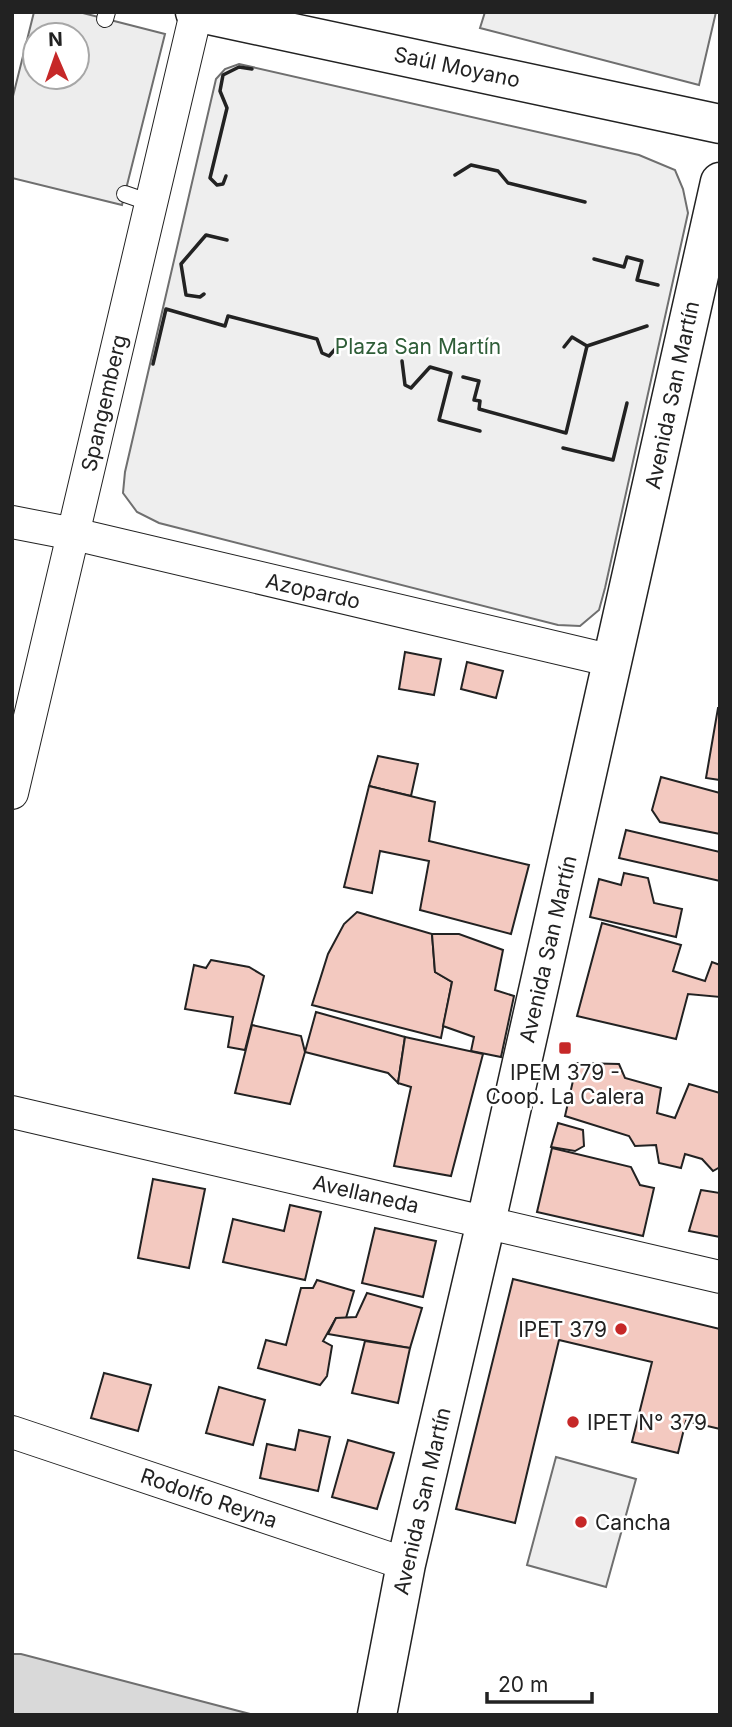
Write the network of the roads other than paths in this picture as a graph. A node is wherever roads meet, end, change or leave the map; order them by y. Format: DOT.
graph roads {
  1 [pos="196,12"];
  2 [pos="720,124"];
  3 [pos="720,182"];
  4 [pos="713,228"];
  5 [pos="12,522"];
  6 [pos="74,534"];
  7 [pos="613,662"];
  8 [pos="12,793"];
  9 [pos="12,1112"];
  10 [pos="486,1222"];
  11 [pos="720,1277"];
  12 [pos="12,1432"];
  13 [pos="406,1564"];
  14 [pos="378,1710"];
  1 -- 2 [label="street, Saúl Moyano"];
  1 -- 6 [label="street, Spangemberg"];
  3 -- 4 [label="street, Avenida San Martín"];
  4 -- 7 [label="street, Avenida San Martín"];
  5 -- 6 [label="street, Azopardo"];
  6 -- 7 [label="street, Azopardo"];
  6 -- 8 [label="street, Spangemberg"];
  7 -- 10 [label="street, Avenida San Martín"];
  9 -- 10 [label="street, Avellaneda"];
  10 -- 11 [label="street, Avellaneda"];
  10 -- 13 [label="street, Avenida San Martín"];
  12 -- 13 [label="street, Rodolfo Reyna"];
  13 -- 14 [label="street, Avenida San Martín"];
}
